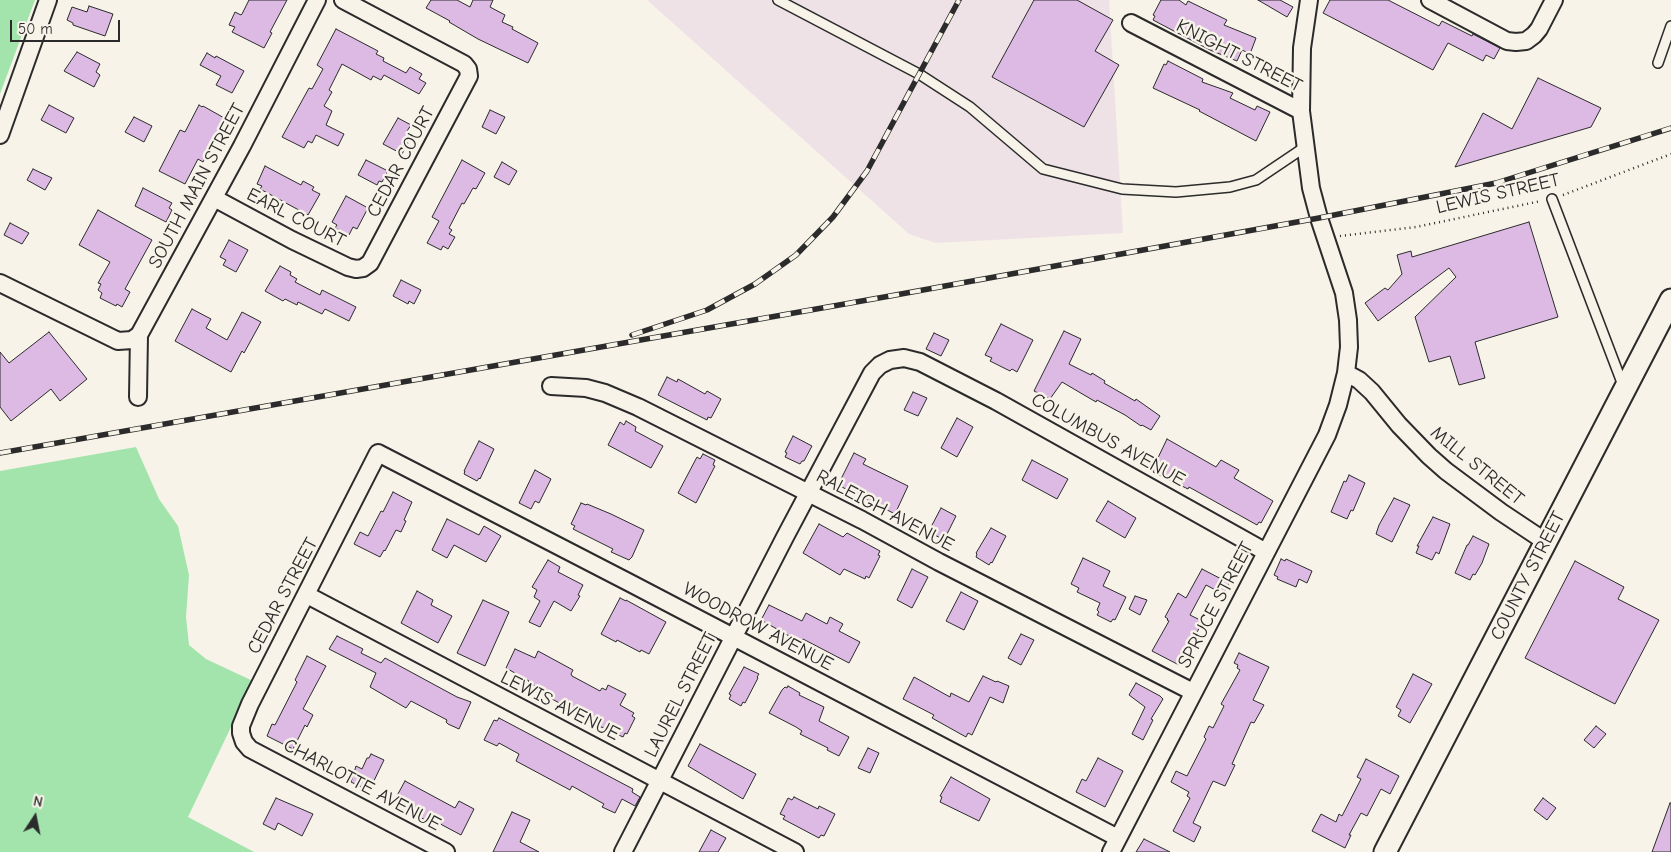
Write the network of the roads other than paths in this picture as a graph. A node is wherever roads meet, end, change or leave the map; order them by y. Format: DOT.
graph roads {
  1 [pos="48,0"];
  2 [pos="317,0"];
  3 [pos="343,0"];
  4 [pos="778,0"];
  5 [pos="1309,0"];
  6 [pos="1430,0"];
  7 [pos="1554,0"];
  8 [pos="1131,23"];
  9 [pos="1671,26"];
  10 [pos="1658,63"];
  11 [pos="1301,111"];
  12 [pos="0,135"];
  13 [pos="1305,147"];
  14 [pos="214,198"];
  15 [pos="1552,198"];
  16 [pos="360,268"];
  17 [pos="0,284"];
  18 [pos="1671,300"];
  19 [pos="139,335"];
  20 [pos="928,366"];
  21 [pos="1346,374"];
  22 [pos="551,386"];
  23 [pos="1625,390"];
  24 [pos="138,397"];
  25 [pos="378,453"];
  26 [pos="808,493"];
  27 [pos="1546,542"];
  28 [pos="1266,552"];
  29 [pos="306,595"];
  30 [pos="734,637"];
  31 [pos="1193,692"];
  32 [pos="259,754"];
  33 [pos="660,780"];
  34 [pos="1114,845"];
  35 [pos="446,852"];
  36 [pos="623,852"];
  37 [pos="795,852"];
  38 [pos="1385,852"];
  1 -- 12 [label="street"];
  2 -- 14 [label="street, SOUTH MAIN STREET"];
  3 -- 16 [label="street, CEDAR COURT"];
  4 -- 13 [label="lane"];
  5 -- 11 [label="street, SPRUCE STREET"];
  6 -- 7 [label="street"];
  8 -- 11 [label="street, KNIGHT STREET"];
  9 -- 10 [label="lane"];
  11 -- 13 [label="street, SPRUCE STREET"];
  13 -- 21 [label="street, SPRUCE STREET"];
  14 -- 16 [label="street, EARL COURT"];
  14 -- 19 [label="street, SOUTH MAIN STREET"];
  15 -- 23 [label="lane"];
  17 -- 19 [label="street"];
  18 -- 23 [label="street, COUNTY STREET"];
  19 -- 24 [label="street, SOUTH MAIN STREET"];
  20 -- 26 [label="street, LAUREL STREET"];
  20 -- 28 [label="street, COLUMBUS AVENUE"];
  21 -- 27 [label="street, MILL STREET"];
  21 -- 28 [label="street, SPRUCE STREET"];
  22 -- 26 [label="street, RALEIGH AVENUE"];
  23 -- 27 [label="street, COUNTY STREET"];
  25 -- 29 [label="street, CEDAR STREET"];
  25 -- 30 [label="street, WOODROW AVENUE"];
  26 -- 30 [label="street, LAUREL STREET"];
  26 -- 31 [label="street, RALEIGH AVENUE"];
  27 -- 38 [label="street, COUNTY STREET"];
  28 -- 31 [label="street, SPRUCE STREET"];
  29 -- 32 [label="street, CEDAR STREET"];
  29 -- 33 [label="street, LEWIS AVENUE"];
  30 -- 33 [label="street, LAUREL STREET"];
  30 -- 34 [label="street, WOODROW AVENUE"];
  31 -- 34 [label="street, SPRUCE STREET"];
  32 -- 35 [label="street, CHARLOTTE AVENUE"];
  33 -- 36 [label="street, LAUREL STREET"];
  33 -- 37 [label="street, LEWIS AVENUE"];
}
